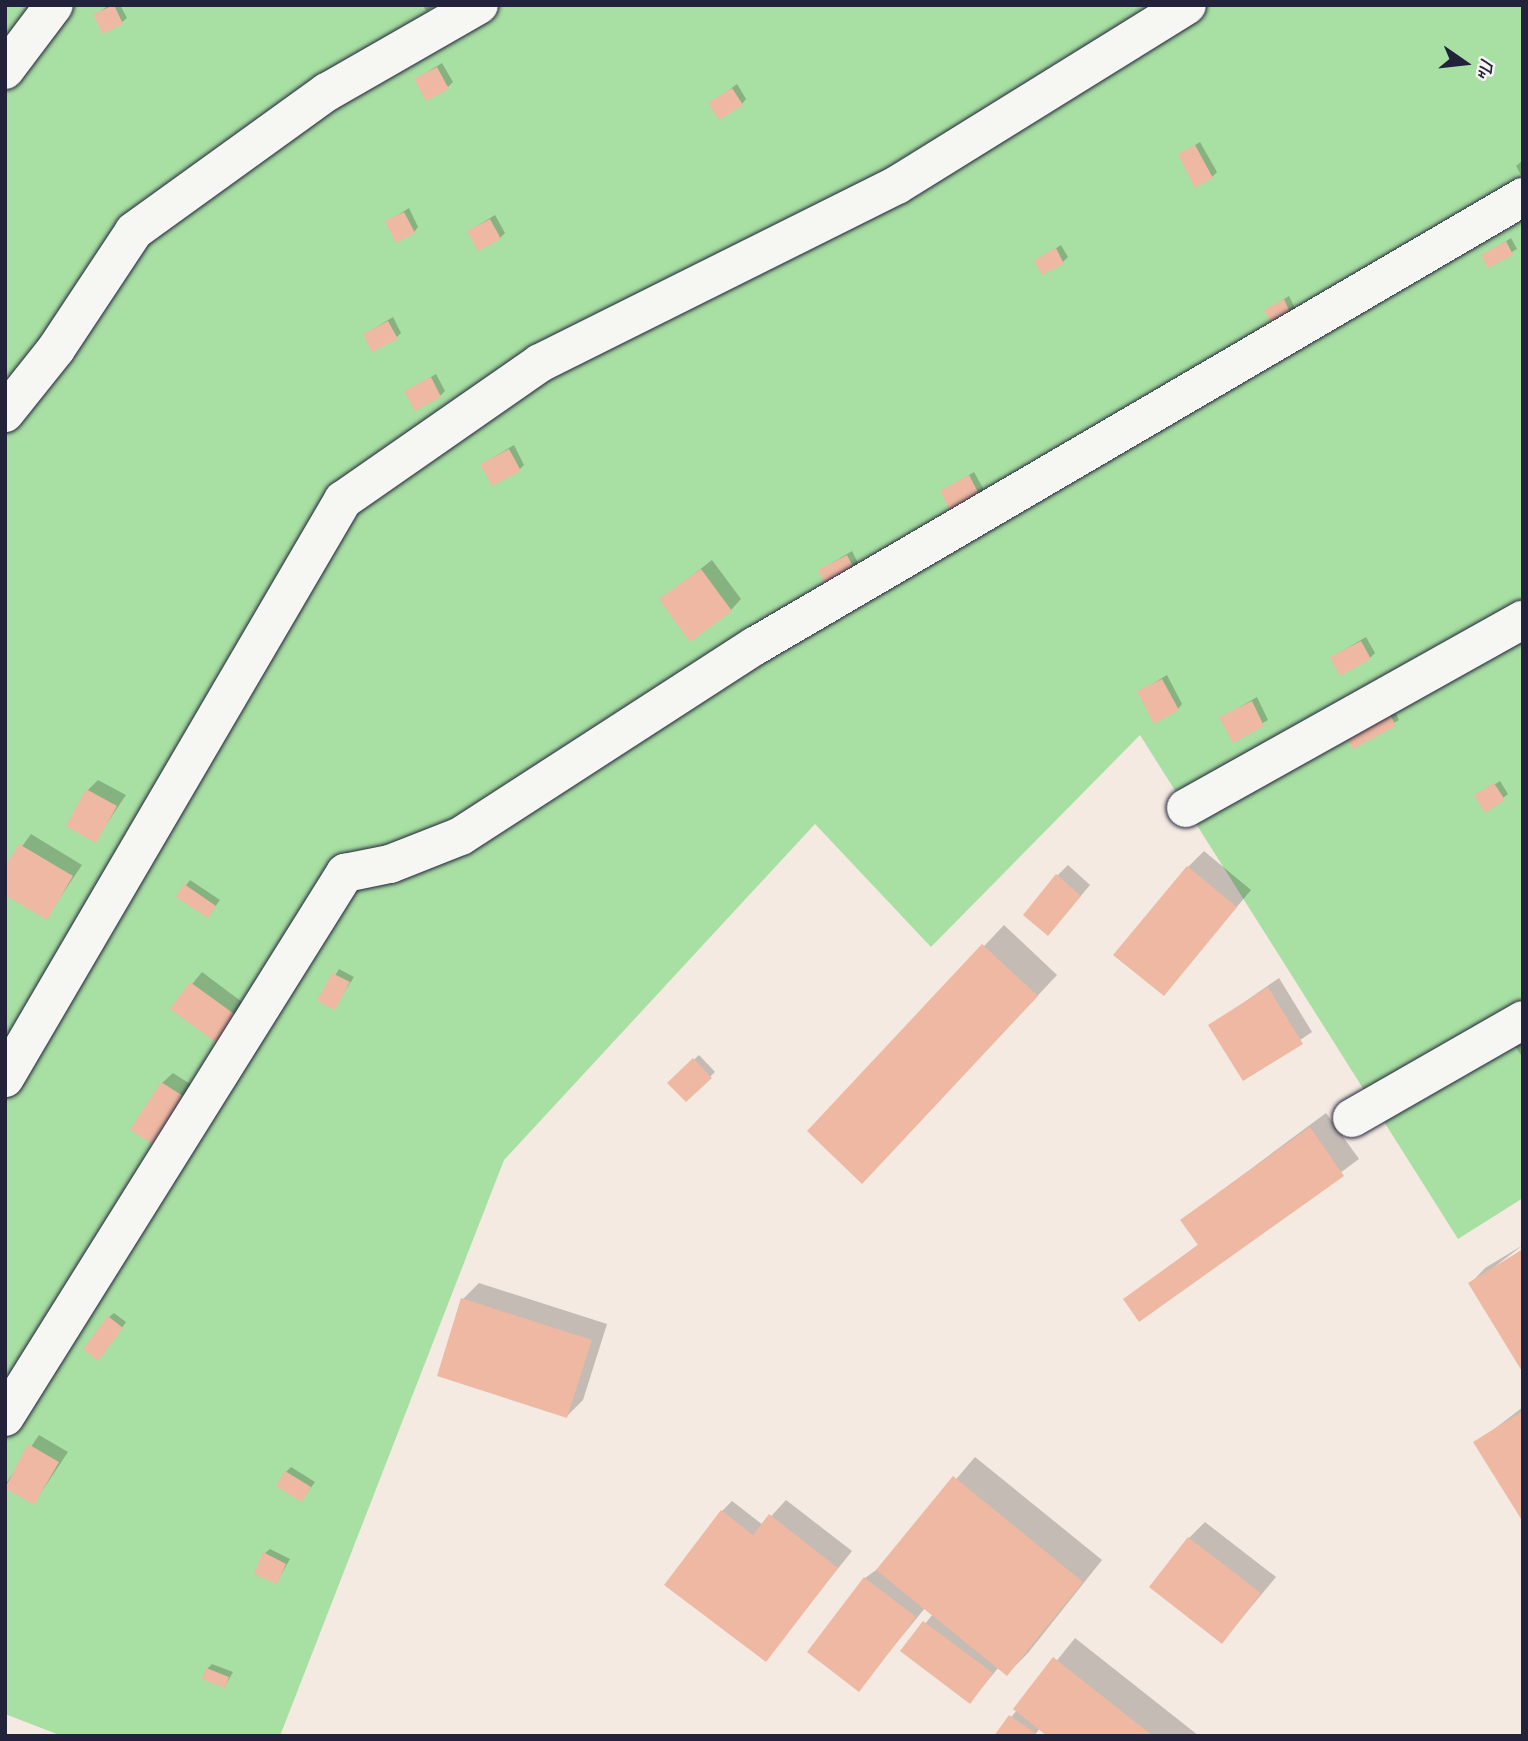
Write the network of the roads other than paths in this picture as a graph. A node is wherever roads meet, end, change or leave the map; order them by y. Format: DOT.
graph roads {
  1 [pos="54,5"];
  2 [pos="479,5"];
  3 [pos="1187,5"];
  4 [pos="5,70"];
  5 [pos="1523,197"];
  6 [pos="5,413"];
  7 [pos="1523,620"];
  8 [pos="1186,808"];
  9 [pos="1523,1020"];
  10 [pos="5,1078"];
  11 [pos="1352,1118"];
  12 [pos="5,1417"];
  1 -- 4 [label="lane"];
  2 -- 6 [label="lane"];
  3 -- 10 [label="lane"];
  5 -- 12 [label="lane"];
  7 -- 8 [label="lane"];
  9 -- 11 [label="lane"];
}
